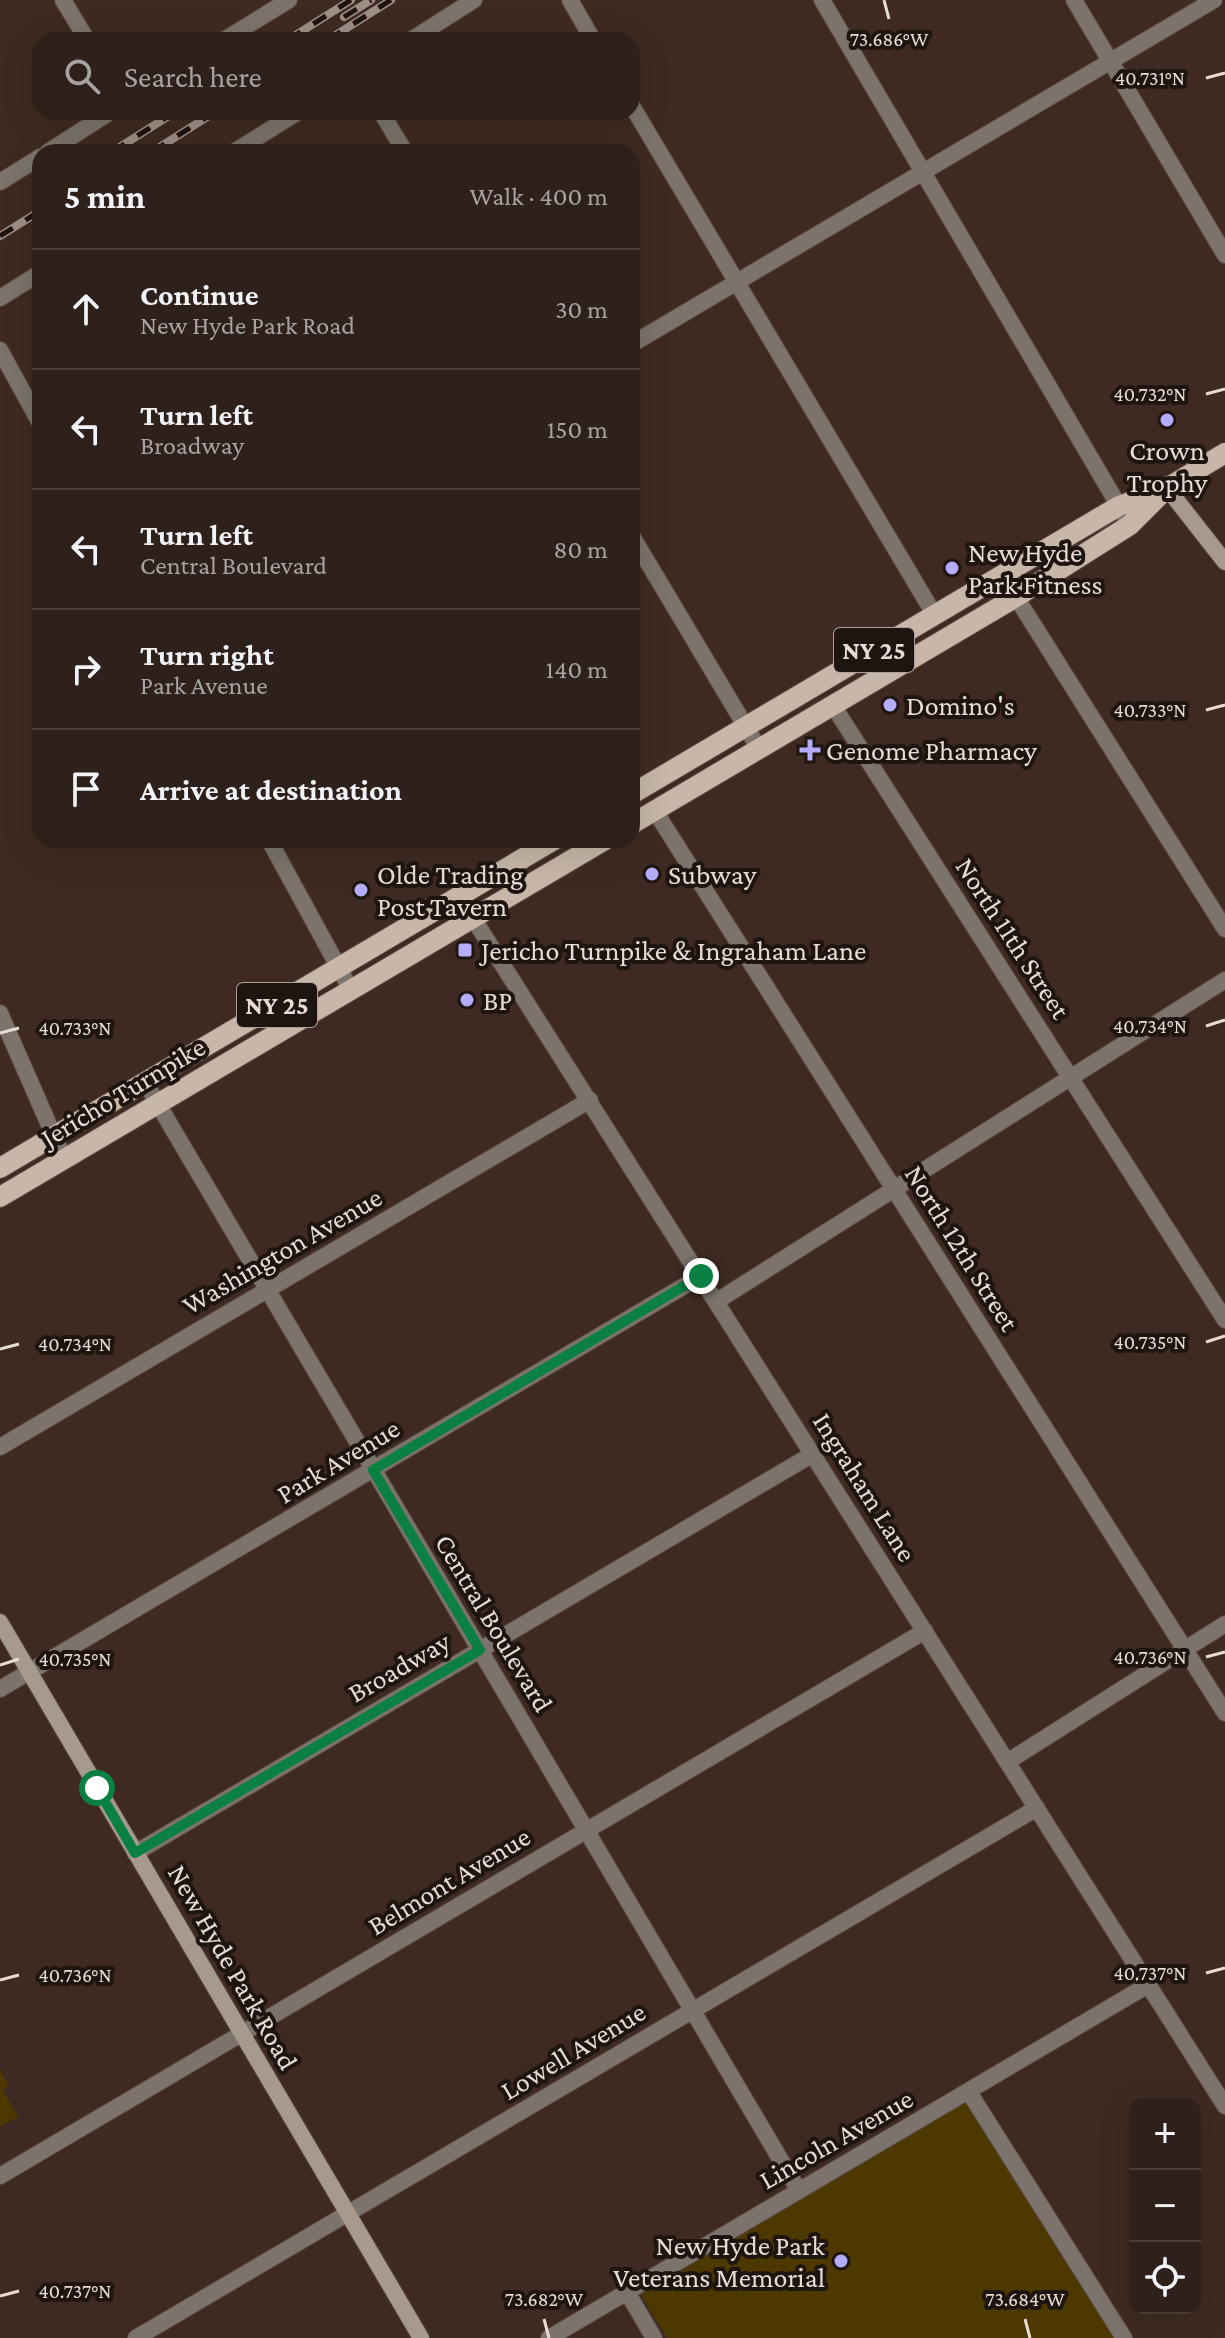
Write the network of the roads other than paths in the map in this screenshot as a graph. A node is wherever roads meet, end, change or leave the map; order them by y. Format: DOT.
graph roads {
  1 [pos="63,0"];
  2 [pos="289,0"];
  3 [pos="474,0"];
  4 [pos="570,0"];
  5 [pos="822,0"];
  6 [pos="1074,0"];
  7 [pos="1214,0"];
  8 [pos="82,32"];
  9 [pos="237,32"];
  10 [pos="424,32"];
  11 [pos="588,32"];
  12 [pos="1110,61"];
  13 [pos="98,120"];
  14 [pos="285,120"];
  15 [pos="386,120"];
  16 [pos="640,120"];
  17 [pos="60,144"];
  18 [pos="247,144"];
  19 [pos="400,144"];
  20 [pos="32,162"];
  21 [pos="922,172"];
  22 [pos="0,182"];
  23 [pos="1225,255"];
  24 [pos="32,278"];
  25 [pos="735,283"];
  26 [pos="0,298"];
  27 [pos="640,339"];
  28 [pos="0,350"];
  29 [pos="32,408"];
  30 [pos="1225,453"];
  31 [pos="1167,488"];
  32 [pos="1119,506"];
  33 [pos="1130,525"];
  34 [pos="640,549"];
  35 [pos="1225,562"];
  36 [pos="1016,597"];
  37 [pos="934,614"];
  38 [pos="834,707"];
  39 [pos="745,726"];
  40 [pos="759,749"];
  41 [pos="696,756"];
  42 [pos="640,789"];
  43 [pos="655,811"];
  44 [pos="640,819"];
  45 [pos="273,848"];
  46 [pos="542,848"];
  47 [pos="561,848"];
  48 [pos="591,848"];
  49 [pos="569,861"];
  50 [pos="459,896"];
  51 [pos="474,917"];
  52 [pos="1225,929"];
  53 [pos="339,968"];
  54 [pos="1225,980"];
  55 [pos="351,990"];
  56 [pos="0,1013"];
  57 [pos="1072,1077"];
  58 [pos="145,1082"];
  59 [pos="590,1100"];
  60 [pos="159,1103"];
  61 [pos="54,1136"];
  62 [pos="64,1159"];
  63 [pos="0,1168"];
  64 [pos="895,1189"];
  65 [pos="0,1197"];
  66 [pos="701,1276"];
  67 [pos="267,1289"];
  68 [pos="717,1301"];
  69 [pos="1225,1320"];
  70 [pos="0,1447"];
  71 [pos="813,1454"];
  72 [pos="373,1470"];
  73 [pos="0,1622"];
  74 [pos="1225,1624"];
  75 [pos="925,1631"];
  76 [pos="480,1650"];
  77 [pos="1185,1650"];
  78 [pos="30,1672"];
  79 [pos="0,1689"];
  80 [pos="1225,1713"];
  81 [pos="1007,1762"];
  82 [pos="1037,1808"];
  83 [pos="586,1830"];
  84 [pos="135,1853"];
  85 [pos="1148,1985"];
  86 [pos="693,2011"];
  87 [pos="242,2034"];
  88 [pos="969,2092"];
  89 [pos="1225,2106"];
  90 [pos="0,2176"];
  91 [pos="799,2191"];
  92 [pos="348,2214"];
  93 [pos="627,2292"];
  94 [pos="136,2338"];
  95 [pos="421,2338"];
  96 [pos="549,2338"];
  97 [pos="654,2338"];
  98 [pos="1124,2338"];
  1 -- 8 [label="street"];
  2 -- 9 [label="street"];
  3 -- 10 [label="street"];
  4 -- 11 [label="street"];
  5 -- 21 [label="street"];
  6 -- 12 [label="street"];
  7 -- 12 [label="street"];
  12 -- 21 [label="street"];
  12 -- 23 [label="street"];
  13 -- 17 [label="street"];
  14 -- 18 [label="street"];
  15 -- 19 [label="street"];
  16 -- 25 [label="street"];
  20 -- 22 [label="street"];
  21 -- 25 [label="street"];
  21 -- 32 [label="street"];
  24 -- 26 [label="street"];
  25 -- 27 [label="street"];
  25 -- 37 [label="street"];
  28 -- 29 [label="street"];
  30 -- 31 [label="main road, NY 25"];
  31 -- 32 [label="main road, NY 25"];
  31 -- 33 [label="main road, NY 25"];
  31 -- 35 [label="main road"];
  32 -- 33 [label="street"];
  32 -- 37 [label="main road, NY 25"];
  33 -- 36 [label="main road, NY 25"];
  34 -- 39 [label="street"];
  36 -- 38 [label="main road, NY 25"];
  36 -- 52 [label="street"];
  37 -- 39 [label="main road, NY 25"];
  38 -- 40 [label="main road, NY 25"];
  38 -- 57 [label="street, North 11th Street"];
  39 -- 40 [label="street"];
  39 -- 41 [label="main road, NY 25"];
  40 -- 43 [label="main road, NY 25"];
  41 -- 42 [label="main road, NY 25"];
  41 -- 43 [label="main road"];
  43 -- 44 [label="main road, NY 25"];
  43 -- 64 [label="street, North 12th Street"];
  45 -- 53 [label="street"];
  46 -- 50 [label="main road, Jericho Turnpike / NY 25"];
  47 -- 49 [label="street"];
  48 -- 49 [label="main road, Jericho Turnpike / NY 25"];
  49 -- 51 [label="main road, Jericho Turnpike / NY 25"];
  50 -- 51 [label="street, Ingraham Lane"];
  50 -- 53 [label="main road, Jericho Turnpike / NY 25"];
  51 -- 55 [label="main road, Jericho Turnpike / NY 25"];
  51 -- 59 [label="street, Ingraham Lane"];
  53 -- 55 [label="street"];
  53 -- 58 [label="main road, Jericho Turnpike / NY 25"];
  54 -- 57 [label="street"];
  55 -- 60 [label="main road, Jericho Turnpike / NY 25"];
  56 -- 61 [label="street"];
  57 -- 64 [label="street"];
  57 -- 69 [label="street, North 11th Street"];
  58 -- 60 [label="street, Central Boulevard"];
  58 -- 61 [label="main road, Jericho Turnpike / NY 25"];
  59 -- 66 [label="street, Ingraham Lane"];
  59 -- 67 [label="street, Washington Avenue"];
  60 -- 62 [label="main road, Jericho Turnpike / NY 25"];
  60 -- 67 [label="street, Central Boulevard"];
  61 -- 62 [label="street"];
  61 -- 63 [label="main road, Jericho Turnpike / NY 25"];
  62 -- 65 [label="main road, Jericho Turnpike / NY 25"];
  64 -- 68 [label="street"];
  64 -- 77 [label="street, North 12th Street"];
  66 -- 68 [label="street, Ingraham Lane"];
  66 -- 72 [label="street, Park Avenue"];
  67 -- 70 [label="street, Washington Avenue"];
  67 -- 72 [label="street, Central Boulevard"];
  68 -- 71 [label="street, Ingraham Lane"];
  71 -- 75 [label="street, Ingraham Lane"];
  71 -- 76 [label="street, Broadway"];
  72 -- 76 [label="street, Central Boulevard"];
  72 -- 78 [label="street, Park Avenue"];
  73 -- 78 [label="main road, New Hyde Park Road"];
  74 -- 77 [label="street"];
  75 -- 81 [label="street, Ingraham Lane"];
  75 -- 83 [label="street, Belmont Avenue"];
  76 -- 83 [label="street, Central Boulevard"];
  76 -- 84 [label="street, Broadway"];
  77 -- 80 [label="street, North 12th Street"];
  77 -- 81 [label="street"];
  78 -- 79 [label="street, Park Avenue"];
  78 -- 84 [label="main road, New Hyde Park Road"];
  81 -- 82 [label="street, Ingraham Lane"];
  82 -- 85 [label="street, Ingraham Lane"];
  82 -- 86 [label="street, Lowell Avenue"];
  83 -- 86 [label="street, Central Boulevard"];
  83 -- 87 [label="street, Belmont Avenue"];
  84 -- 87 [label="main road, New Hyde Park Road"];
  85 -- 88 [label="street, Lincoln Avenue"];
  85 -- 89 [label="street, Ingraham Lane"];
  86 -- 91 [label="street, Central Boulevard"];
  86 -- 92 [label="street, Lowell Avenue"];
  87 -- 90 [label="street, Belmont Avenue"];
  87 -- 92 [label="main road, New Hyde Park Road"];
  88 -- 91 [label="street, Lincoln Avenue"];
  88 -- 98 [label="street"];
  91 -- 93 [label="street, Lincoln Avenue"];
  92 -- 94 [label="street, Lowell Avenue"];
  92 -- 95 [label="main road, New Hyde Park Road"];
  93 -- 96 [label="street, Lincoln Avenue"];
  93 -- 97 [label="street"];
}
